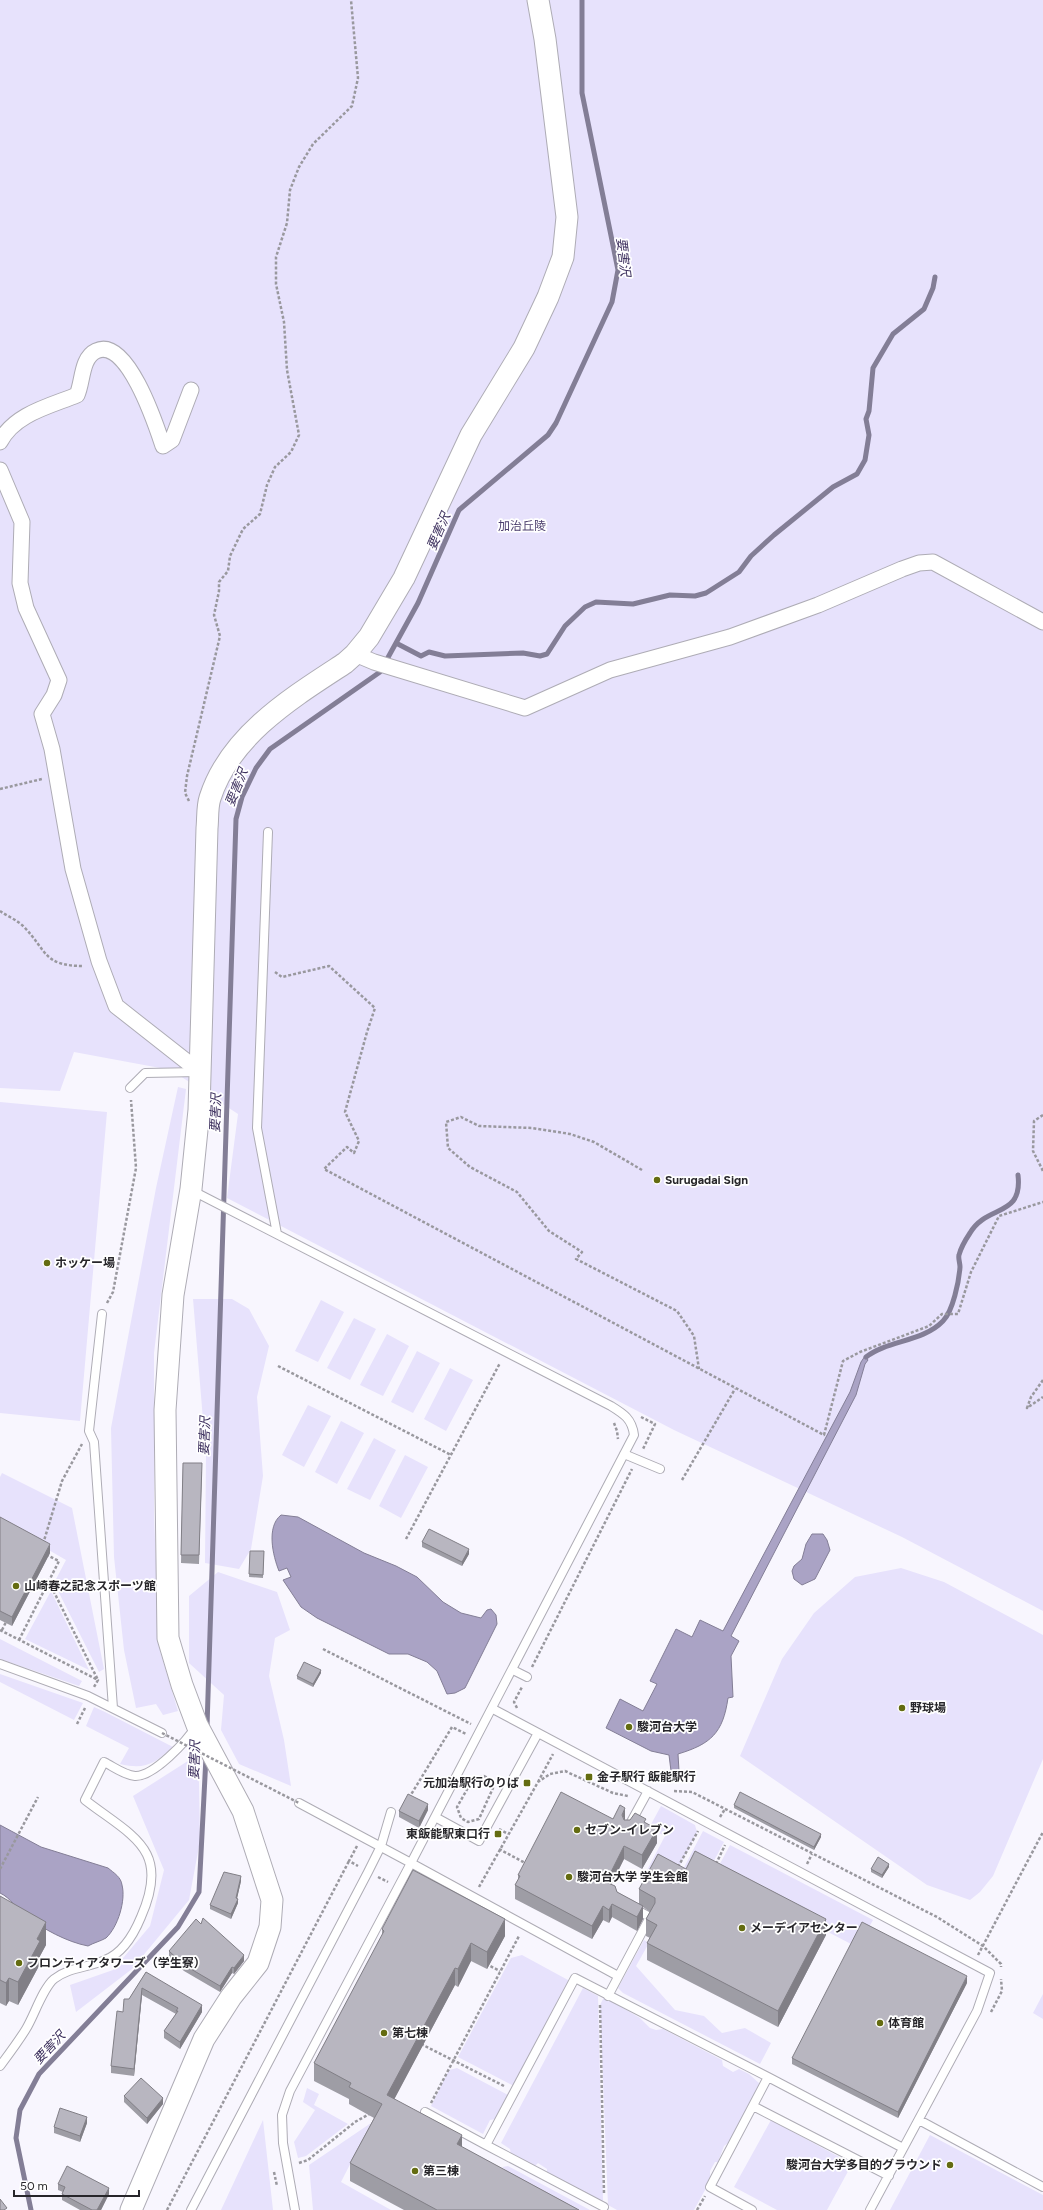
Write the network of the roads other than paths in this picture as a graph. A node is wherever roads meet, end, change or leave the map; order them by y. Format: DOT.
graph roads {
  1 [pos="538,0"];
  2 [pos="191,390"];
  3 [pos="0,442"];
  4 [pos="0,470"];
  5 [pos="1043,622"];
  6 [pos="355,654"];
  7 [pos="268,832"];
  8 [pos="200,1072"];
  9 [pos="130,1088"];
  10 [pos="191,1189"];
  11 [pos="277,1234"];
  12 [pos="102,1314"];
  13 [pos="624,1454"];
  14 [pos="660,1469"];
  15 [pos="0,1664"];
  16 [pos="513,1670"];
  17 [pos="527,1677"];
  18 [pos="113,1708"];
  19 [pos="493,1709"];
  20 [pos="198,1726"];
  21 [pos="162,1733"];
  22 [pos="538,1733"];
  23 [pos="648,1791"];
  24 [pos="299,1803"];
  25 [pos="391,1812"];
  26 [pos="435,1817"];
  27 [pos="627,1829"];
  28 [pos="381,1846"];
  29 [pos="411,1863"];
  30 [pos="626,1904"];
  31 [pos="618,1976"];
  32 [pos="608,1996"];
  33 [pos="0,2066"];
  34 [pos="768,2077"];
  35 [pos="753,2106"];
  36 [pos="426,2112"];
  37 [pos="919,2120"];
  38 [pos="486,2145"];
  39 [pos="903,2148"];
  40 [pos="889,2176"];
  41 [pos="1043,2187"];
  42 [pos="604,2207"];
  43 [pos="131,2210"];
  44 [pos="191,2210"];
  45 [pos="295,2210"];
  46 [pos="752,2210"];
  47 [pos="870,2210"];
  1 -- 6 [label="street"];
  2 -- 3 [label="street"];
  4 -- 8 [label="street"];
  5 -- 6 [label="street"];
  6 -- 8 [label="street"];
  7 -- 11 [label="lane"];
  8 -- 9 [label="lane"];
  8 -- 10 [label="street"];
  10 -- 11 [label="lane"];
  10 -- 20 [label="street"];
  11 -- 13 [label="lane"];
  12 -- 18 [label="lane"];
  13 -- 14 [label="lane"];
  13 -- 16 [label="lane"];
  15 -- 18 [label="lane"];
  16 -- 17 [label="lane"];
  16 -- 19 [label="lane"];
  18 -- 21 [label="lane"];
  19 -- 22 [label="lane"];
  19 -- 26 [label="lane"];
  20 -- 33 [label="lane"];
  20 -- 43 [label="street"];
  22 -- 23 [label="lane"];
  22 -- 26 [label="lane"];
  23 -- 27 [label="lane"];
  23 -- 37 [label="lane"];
  24 -- 28 [label="lane"];
  25 -- 28 [label="lane"];
  26 -- 29 [label="lane"];
  28 -- 29 [label="lane"];
  28 -- 44 [label="lane"];
  29 -- 31 [label="lane"];
  29 -- 45 [label="lane"];
  30 -- 31 [label="lane"];
  31 -- 32 [label="lane"];
  32 -- 34 [label="lane"];
  32 -- 38 [label="lane"];
  34 -- 35 [label="lane"];
  34 -- 39 [label="lane"];
  35 -- 40 [label="lane"];
  35 -- 46 [label="lane"];
  36 -- 38 [label="lane"];
  37 -- 39 [label="lane"];
  37 -- 41 [label="lane"];
  38 -- 42 [label="lane"];
  39 -- 40 [label="lane"];
  40 -- 47 [label="lane"];
}
